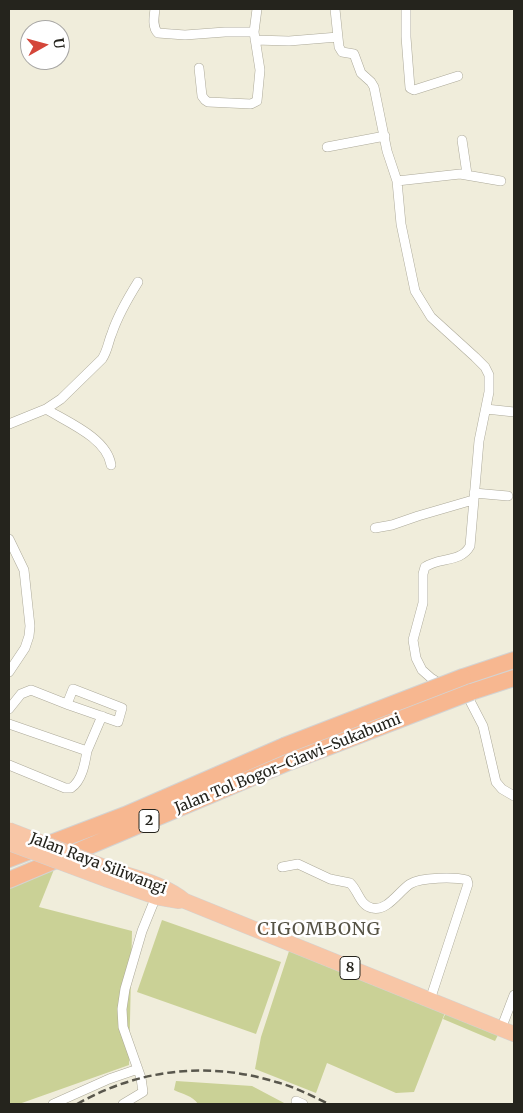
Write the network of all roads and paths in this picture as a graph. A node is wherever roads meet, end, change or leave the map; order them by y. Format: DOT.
graph roads {
  1 [pos="155,9"];
  2 [pos="257,9"];
  3 [pos="336,9"];
  4 [pos="406,9"];
  5 [pos="255,36"];
  6 [pos="338,36"];
  7 [pos="199,68"];
  8 [pos="458,76"];
  9 [pos="385,136"];
  10 [pos="462,140"];
  11 [pos="327,147"];
  12 [pos="467,174"];
  13 [pos="397,181"];
  14 [pos="501,181"];
  15 [pos="138,282"];
  16 [pos="46,409"];
  17 [pos="486,409"];
  18 [pos="514,412"];
  19 [pos="9,424"];
  20 [pos="112,465"];
  21 [pos="508,496"];
  22 [pos="474,497"];
  23 [pos="375,528"];
  24 [pos="9,539"];
  25 [pos="514,660"];
  26 [pos="9,672"];
  27 [pos="514,678"];
  28 [pos="67,704"];
  29 [pos="9,709"];
  30 [pos="102,716"];
  31 [pos="9,724"];
  32 [pos="87,751"];
  33 [pos="9,765"];
  34 [pos="514,796"];
  35 [pos="9,830"];
  36 [pos="9,843"];
  37 [pos="9,859"];
  38 [pos="282,867"];
  39 [pos="110,875"];
  40 [pos="9,880"];
  41 [pos="157,892"];
  42 [pos="514,995"];
  43 [pos="430,1000"];
  44 [pos="508,1031"];
  45 [pos="138,1069"];
  46 [pos="53,1104"];
  47 [pos="123,1104"];
  1 -- 5 [label="street"];
  2 -- 5 [label="street"];
  3 -- 6 [label="street"];
  4 -- 8 [label="street"];
  5 -- 6 [label="street"];
  5 -- 7 [label="street"];
  6 -- 9 [label="street"];
  9 -- 11 [label="street"];
  9 -- 13 [label="street"];
  10 -- 12 [label="street"];
  12 -- 13 [label="street"];
  12 -- 14 [label="street"];
  13 -- 17 [label="street"];
  15 -- 16 [label="street"];
  16 -- 19 [label="street"];
  16 -- 20 [label="street"];
  17 -- 18 [label="street"];
  17 -- 22 [label="street"];
  21 -- 22 [label="street"];
  22 -- 23 [label="street"];
  22 -- 34 [label="street"];
  24 -- 26 [label="street"];
  25 -- 37 [label="highway, Jalan Tol Bogor–Ciawi–Sukabumi / 2, bridge"];
  27 -- 40 [label="highway, Jalan Tol Bogor–Ciawi–Sukabumi / 2, bridge"];
  28 -- 29 [label="street"];
  28 -- 30 [label="street"];
  28 -- 30 [label="street"];
  30 -- 32 [label="street"];
  31 -- 32 [label="street"];
  32 -- 33 [label="street"];
  35 -- 39 [label="highway, Jalan Raya Siliwangi / 8, bridge"];
  36 -- 39 [label="highway, Jalan Raya Siliwangi / 8, bridge"];
  38 -- 43 [label="street"];
  39 -- 41 [label="highway, Jalan Raya Siliwangi / 8"];
  41 -- 43 [label="highway, Jalan Raya Siliwangi / 8"];
  41 -- 45 [label="street"];
  42 -- 44 [label="street"];
  43 -- 44 [label="highway, Jalan Raya Siliwangi / 8"];
  45 -- 46 [label="street"];
  45 -- 47 [label="street"];
}
